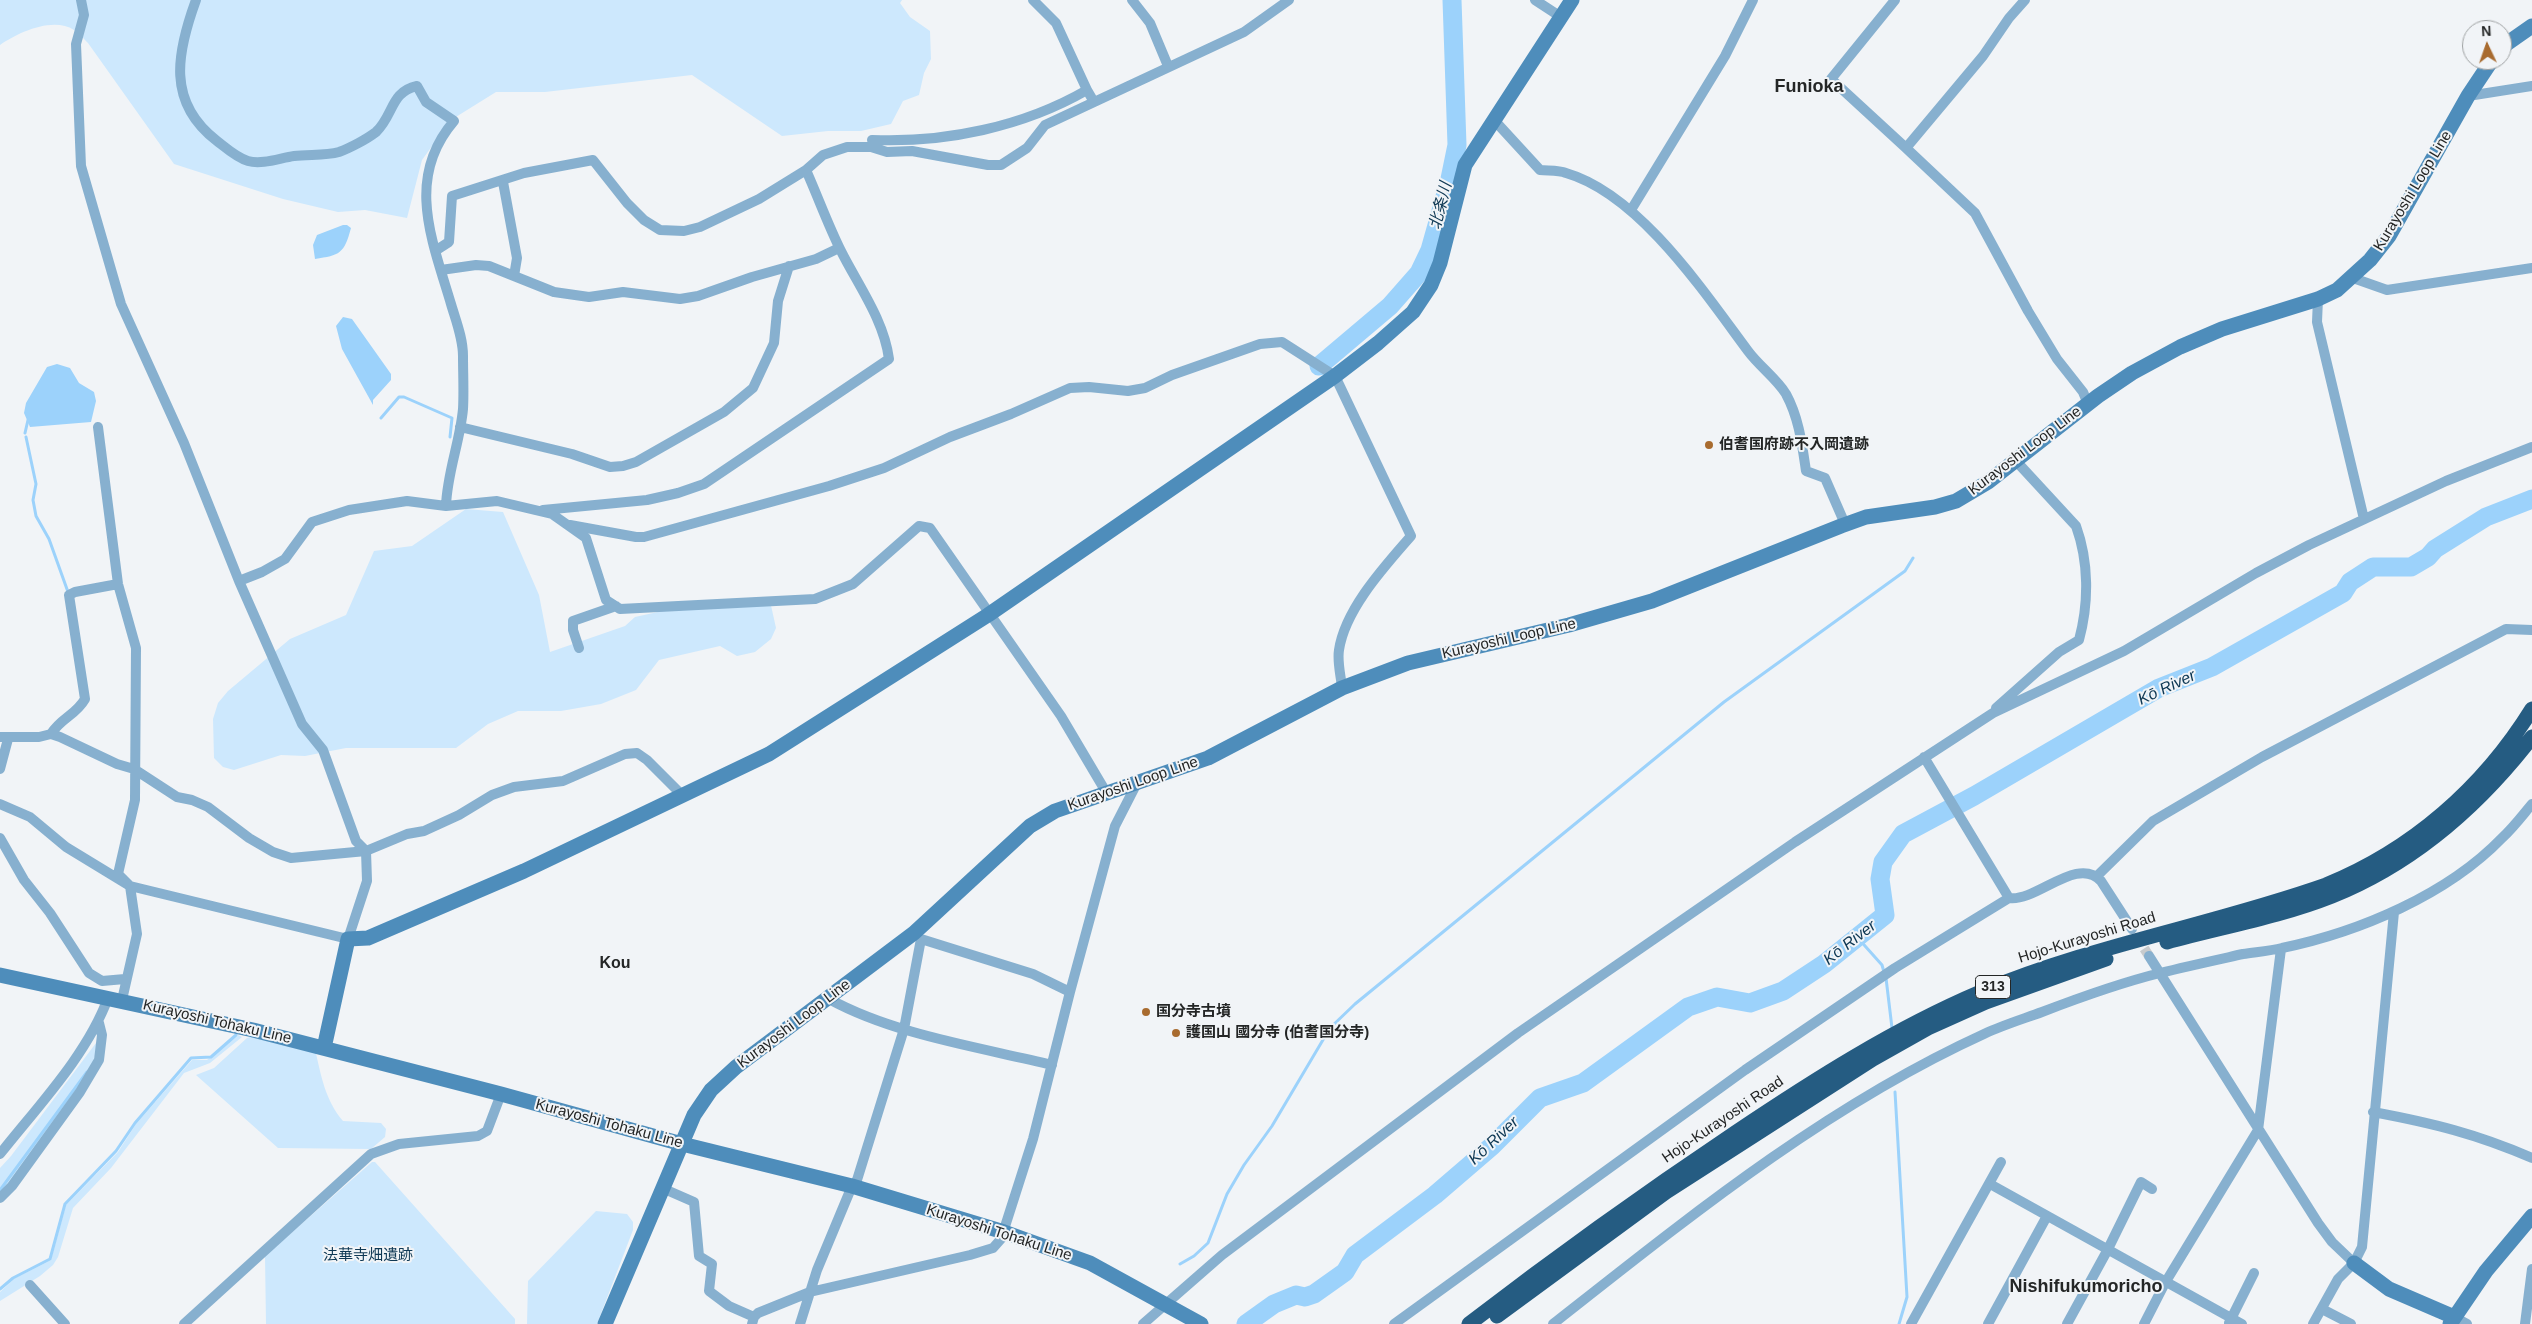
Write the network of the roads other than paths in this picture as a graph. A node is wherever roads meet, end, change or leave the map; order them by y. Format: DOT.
graph roads {
  1 [pos="81,0"];
  2 [pos="196,0"];
  3 [pos="1033,0"];
  4 [pos="1132,0"];
  5 [pos="1289,0"];
  6 [pos="1536,0"];
  7 [pos="1572,0"];
  8 [pos="1753,0"];
  9 [pos="1895,0"];
  10 [pos="2025,0"];
  11 [pos="1561,17"];
  12 [pos="2532,26"];
  13 [pos="2512,40"];
  14 [pos="1168,66"];
  15 [pos="2485,70"];
  16 [pos="2532,86"];
  17 [pos="1086,90"];
  18 [pos="2468,96"];
  19 [pos="1094,102"];
  20 [pos="1495,121"];
  21 [pos="872,140"];
  22 [pos="1906,148"];
  23 [pos="806,170"];
  24 [pos="503,182"];
  25 [pos="1631,210"];
  26 [pos="840,248"];
  27 [pos="435,251"];
  28 [pos="789,266"];
  29 [pos="2532,268"];
  30 [pos="441,270"];
  31 [pos="514,276"];
  32 [pos="2353,278"];
  33 [pos="2318,299"];
  34 [pos="1336,376"];
  35 [pos="2088,404"];
  36 [pos="98,427"];
  37 [pos="460,427"];
  38 [pos="2532,447"];
  39 [pos="2016,461"];
  40 [pos="446,506"];
  41 [pos="537,511"];
  42 [pos="2364,519"];
  43 [pos="1845,524"];
  44 [pos="570,525"];
  45 [pos="239,582"];
  46 [pos="118,584"];
  47 [pos="616,606"];
  48 [pos="988,615"];
  49 [pos="2532,630"];
  50 [pos="579,648"];
  51 [pos="1342,688"];
  52 [pos="2532,710"];
  53 [pos="1993,713"];
  54 [pos="51,734"];
  55 [pos="2532,737"];
  56 [pos="4,738"];
  57 [pos="1924,757"];
  58 [pos="0,769"];
  59 [pos="134,769"];
  60 [pos="1137,783"];
  61 [pos="1106,792"];
  62 [pos="682,795"];
  63 [pos="0,804"];
  64 [pos="2532,804"];
  65 [pos="0,838"];
  66 [pos="366,851"];
  67 [pos="2097,876"];
  68 [pos="130,886"];
  69 [pos="2006,894"];
  70 [pos="2394,912"];
  71 [pos="2132,929"];
  72 [pos="917,936"];
  73 [pos="348,939"];
  74 [pos="2281,949"];
  75 [pos="2149,956"];
  76 [pos="2161,972"];
  77 [pos="0,975"];
  78 [pos="125,979"];
  79 [pos="1070,992"];
  80 [pos="115,999"];
  81 [pos="829,999"];
  82 [pos="99,1022"];
  83 [pos="904,1029"];
  84 [pos="324,1048"];
  85 [pos="1052,1065"];
  86 [pos="500,1094"];
  87 [pos="2373,1112"];
  88 [pos="2258,1130"];
  89 [pos="682,1144"];
  90 [pos="0,1154"];
  91 [pos="2532,1158"];
  92 [pos="2001,1162"];
  93 [pos="1990,1184"];
  94 [pos="852,1186"];
  95 [pos="662,1188"];
  96 [pos="2152,1189"];
  97 [pos="0,1198"];
  98 [pos="2047,1216"];
  99 [pos="2532,1216"];
  100 [pos="1004,1232"];
  101 [pos="2107,1251"];
  102 [pos="2354,1263"];
  103 [pos="2532,1269"];
  104 [pos="2254,1273"];
  105 [pos="2165,1283"];
  106 [pos="30,1285"];
  107 [pos="810,1292"];
  108 [pos="1173,1309"];
  109 [pos="2322,1309"];
  110 [pos="753,1321"];
  111 [pos="2230,1321"];
  112 [pos="2457,1322"];
  113 [pos="65,1324"];
  114 [pos="184,1324"];
  115 [pos="605,1324"];
  116 [pos="800,1324"];
  117 [pos="1143,1324"];
  118 [pos="1200,1324"];
  119 [pos="1394,1324"];
  120 [pos="1470,1324"];
  121 [pos="1486,1324"];
  122 [pos="1553,1324"];
  123 [pos="1911,1324"];
  124 [pos="1988,1324"];
  125 [pos="2067,1324"];
  126 [pos="2144,1324"];
  127 [pos="2242,1324"];
  128 [pos="2313,1324"];
  129 [pos="2351,1324"];
  130 [pos="2525,1324"];
  1 -- 45 [label="street"];
  2 -- 27 [label="street"];
  3 -- 17 [label="street"];
  4 -- 14 [label="street"];
  5 -- 14 [label="street"];
  6 -- 11 [label="street"];
  7 -- 11 [label="main road"];
  8 -- 25 [label="street"];
  9 -- 22 [label="street"];
  10 -- 22 [label="street"];
  11 -- 20 [label="main road"];
  12 -- 13 [label="main road"];
  14 -- 19 [label="street"];
  15 -- 18 [label="main road, Kurayoshi Loop Line"];
  16 -- 18 [label="street"];
  17 -- 19 [label="street"];
  17 -- 21 [label="street"];
  18 -- 32 [label="main road, Kurayoshi Loop Line"];
  19 -- 23 [label="street"];
  20 -- 25 [label="street"];
  20 -- 34 [label="main road"];
  22 -- 35 [label="street"];
  23 -- 24 [label="street"];
  23 -- 26 [label="street"];
  24 -- 27 [label="street"];
  24 -- 31 [label="street"];
  25 -- 43 [label="street"];
  26 -- 28 [label="street"];
  26 -- 41 [label="street"];
  27 -- 30 [label="street"];
  28 -- 31 [label="street"];
  28 -- 37 [label="street"];
  29 -- 32 [label="street"];
  30 -- 31 [label="street"];
  30 -- 37 [label="street"];
  32 -- 33 [label="main road, Kurayoshi Loop Line"];
  33 -- 35 [label="main road, Kurayoshi Loop Line"];
  33 -- 42 [label="street"];
  34 -- 44 [label="street"];
  34 -- 48 [label="main road"];
  34 -- 51 [label="street"];
  35 -- 39 [label="main road, Kurayoshi Loop Line"];
  36 -- 46 [label="street"];
  37 -- 40 [label="street"];
  38 -- 42 [label="street"];
  39 -- 43 [label="main road, Kurayoshi Loop Line"];
  39 -- 53 [label="street"];
  40 -- 41 [label="street"];
  40 -- 45 [label="street"];
  41 -- 44 [label="street"];
  42 -- 53 [label="street"];
  43 -- 51 [label="main road, Kurayoshi Loop Line"];
  44 -- 47 [label="street"];
  45 -- 66 [label="street"];
  46 -- 54 [label="street"];
  46 -- 59 [label="street"];
  47 -- 48 [label="street"];
  47 -- 50 [label="street"];
  48 -- 61 [label="street"];
  48 -- 62 [label="main road"];
  49 -- 67 [label="street"];
  51 -- 60 [label="main road, Kurayoshi Loop Line"];
  52 -- 120 [label="highway, Hojo-Kurayoshi Road / 313"];
  53 -- 57 [label="street"];
  54 -- 56 [label="street"];
  54 -- 59 [label="street"];
  55 -- 121 [label="highway, Hojo-Kurayoshi Road / 313"];
  56 -- 58 [label="street"];
  57 -- 69 [label="street"];
  57 -- 108 [label="street"];
  59 -- 66 [label="street"];
  59 -- 68 [label="street"];
  60 -- 61 [label="main road, Kurayoshi Loop Line"];
  60 -- 79 [label="street"];
  61 -- 72 [label="main road, Kurayoshi Loop Line"];
  62 -- 66 [label="street"];
  62 -- 73 [label="main road"];
  63 -- 68 [label="street"];
  64 -- 70 [label="street"];
  65 -- 78 [label="street"];
  66 -- 73 [label="street"];
  67 -- 69 [label="street"];
  67 -- 71 [label="street"];
  68 -- 73 [label="street"];
  68 -- 78 [label="street"];
  69 -- 119 [label="street"];
  70 -- 74 [label="street"];
  70 -- 87 [label="street"];
  72 -- 79 [label="street"];
  72 -- 81 [label="main road, Kurayoshi Loop Line"];
  72 -- 83 [label="street"];
  73 -- 84 [label="main road"];
  74 -- 76 [label="street"];
  74 -- 88 [label="street"];
  75 -- 76 [label="street"];
  76 -- 88 [label="street"];
  76 -- 122 [label="street"];
  77 -- 80 [label="main road, Kurayoshi Tohaku Line"];
  78 -- 80 [label="street"];
  79 -- 85 [label="street"];
  80 -- 82 [label="street"];
  80 -- 84 [label="main road, Kurayoshi Tohaku Line"];
  81 -- 83 [label="street"];
  81 -- 89 [label="main road, Kurayoshi Loop Line"];
  82 -- 90 [label="street"];
  82 -- 97 [label="street"];
  83 -- 85 [label="street"];
  83 -- 94 [label="street"];
  84 -- 86 [label="main road, Kurayoshi Tohaku Line"];
  85 -- 100 [label="street"];
  86 -- 89 [label="main road, Kurayoshi Tohaku Line"];
  86 -- 114 [label="street"];
  87 -- 91 [label="street"];
  87 -- 102 [label="street"];
  88 -- 102 [label="street"];
  88 -- 105 [label="street"];
  89 -- 94 [label="main road, Kurayoshi Tohaku Line"];
  89 -- 95 [label="main road, Kurayoshi Loop Line"];
  92 -- 93 [label="street"];
  93 -- 98 [label="street"];
  93 -- 123 [label="street"];
  94 -- 100 [label="main road, Kurayoshi Tohaku Line"];
  94 -- 107 [label="street"];
  95 -- 110 [label="street"];
  95 -- 115 [label="main road, Kurayoshi Loop Line"];
  96 -- 101 [label="street"];
  98 -- 101 [label="street"];
  98 -- 124 [label="street"];
  99 -- 112 [label="main road"];
  100 -- 107 [label="street"];
  100 -- 108 [label="main road, Kurayoshi Tohaku Line"];
  101 -- 105 [label="street"];
  101 -- 125 [label="street"];
  102 -- 109 [label="street"];
  102 -- 112 [label="main road"];
  103 -- 130 [label="street"];
  104 -- 111 [label="street"];
  105 -- 111 [label="street"];
  105 -- 126 [label="street"];
  106 -- 113 [label="street"];
  107 -- 110 [label="street"];
  107 -- 116 [label="street"];
  108 -- 117 [label="street"];
  108 -- 118 [label="main road, Kurayoshi Tohaku Line"];
  109 -- 128 [label="street"];
  109 -- 129 [label="street"];
  111 -- 127 [label="street"];
}
